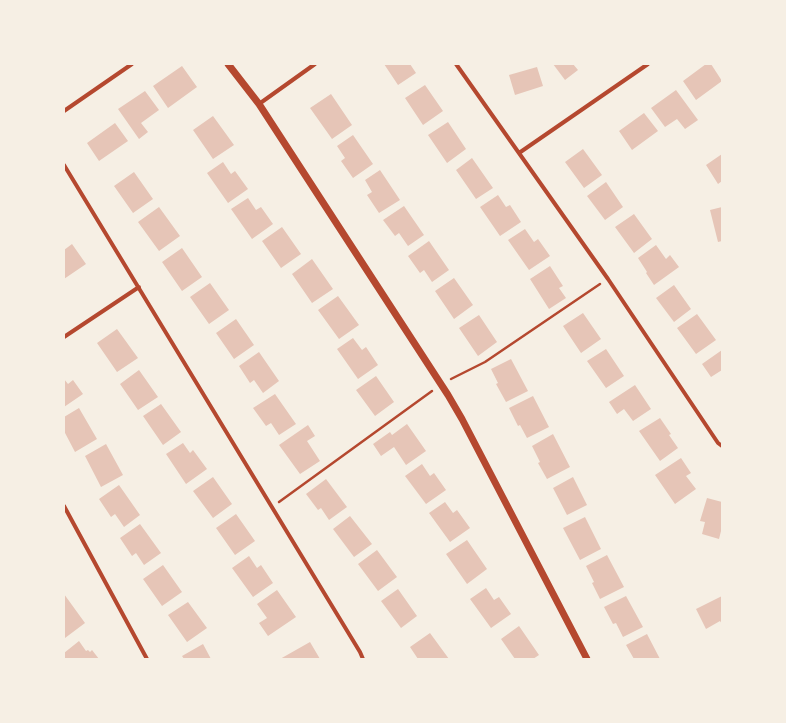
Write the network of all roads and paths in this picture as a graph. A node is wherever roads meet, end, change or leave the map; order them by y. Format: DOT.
graph roads {
  1 [pos="132,64"];
  2 [pos="228,64"];
  3 [pos="315,64"];
  4 [pos="456,64"];
  5 [pos="648,64"];
  6 [pos="259,104"];
  7 [pos="64,111"];
  8 [pos="519,153"];
  9 [pos="64,165"];
  10 [pos="608,279"];
  11 [pos="139,287"];
  12 [pos="64,337"];
  13 [pos="441,384"];
  14 [pos="722,446"];
  15 [pos="64,506"];
  16 [pos="272,507"];
  17 [pos="147,659"];
  18 [pos="363,659"];
  19 [pos="587,659"];
  1 -- 7 [label="street"];
  2 -- 6 [label="street"];
  3 -- 6 [label="street"];
  4 -- 8 [label="street"];
  5 -- 8 [label="street"];
  6 -- 13 [label="street"];
  8 -- 10 [label="street"];
  9 -- 11 [label="street"];
  10 -- 13 [label="path"];
  10 -- 14 [label="street"];
  11 -- 12 [label="street"];
  11 -- 16 [label="street"];
  13 -- 16 [label="path"];
  13 -- 19 [label="street"];
  15 -- 17 [label="street"];
  16 -- 18 [label="street"];
}
